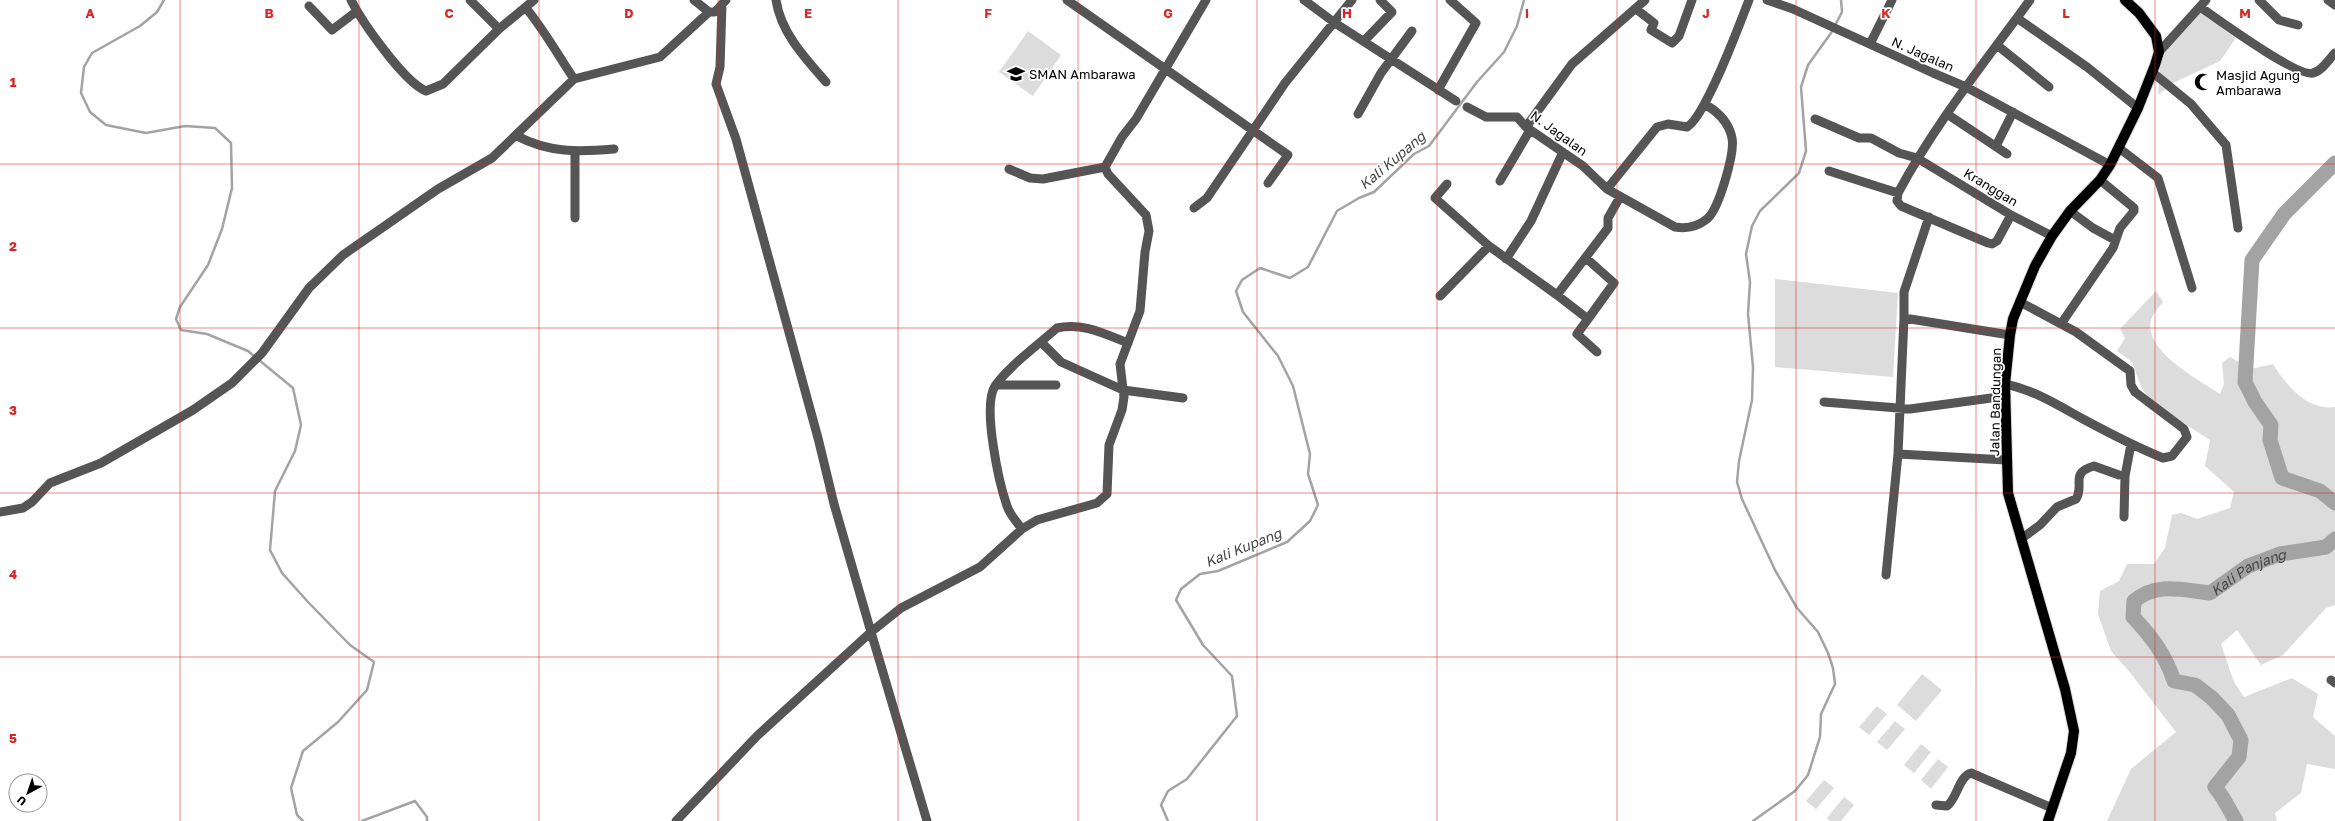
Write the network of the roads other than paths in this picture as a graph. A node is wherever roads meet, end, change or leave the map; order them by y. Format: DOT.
graph roads {
  1 [pos="362,0"];
  2 [pos="470,0"];
  3 [pos="534,0"];
  4 [pos="694,0"];
  5 [pos="776,0"];
  6 [pos="1066,0"];
  7 [pos="1206,0"];
  8 [pos="1352,0"];
  9 [pos="1380,0"];
  10 [pos="1645,0"];
  11 [pos="1692,0"];
  12 [pos="1749,0"];
  13 [pos="1767,0"];
  14 [pos="1892,0"];
  15 [pos="2030,0"];
  16 [pos="2125,0"];
  17 [pos="2260,0"];
  18 [pos="2328,0"];
  19 [pos="1306,1"];
  20 [pos="1455,2"];
  21 [pos="724,3"];
  22 [pos="2203,4"];
  23 [pos="2335,5"];
  24 [pos="309,6"];
  25 [pos="354,6"];
  26 [pos="526,8"];
  27 [pos="1636,9"];
  28 [pos="709,12"];
  29 [pos="2017,18"];
  30 [pos="1335,23"];
  31 [pos="2298,25"];
  32 [pos="499,28"];
  33 [pos="1412,31"];
  34 [pos="1364,41"];
  35 [pos="1870,44"];
  36 [pos="1997,45"];
  37 [pos="2159,52"];
  38 [pos="2335,53"];
  39 [pos="1391,58"];
  40 [pos="1165,69"];
  41 [pos="2152,72"];
  42 [pos="574,79"];
  43 [pos="826,82"];
  44 [pos="1966,87"];
  45 [pos="2049,87"];
  46 [pos="1438,90"];
  47 [pos="1456,101"];
  48 [pos="1706,105"];
  49 [pos="1467,107"];
  50 [pos="2138,108"];
  51 [pos="2013,112"];
  52 [pos="1358,114"];
  53 [pos="1947,114"];
  54 [pos="1815,118"];
  55 [pos="1528,129"];
  56 [pos="1253,130"];
  57 [pos="517,136"];
  58 [pos="1996,146"];
  59 [pos="2119,148"];
  60 [pos="614,149"];
  61 [pos="575,152"];
  62 [pos="1563,152"];
  63 [pos="2007,154"];
  64 [pos="1917,158"];
  65 [pos="2110,165"];
  66 [pos="1105,167"];
  67 [pos="1009,169"];
  68 [pos="1828,171"];
  69 [pos="2100,180"];
  70 [pos="1500,181"];
  71 [pos="1268,183"];
  72 [pos="1447,184"];
  73 [pos="1607,189"];
  74 [pos="1898,193"];
  75 [pos="1620,197"];
  76 [pos="1194,208"];
  77 [pos="2070,211"];
  78 [pos="2012,215"];
  79 [pos="1929,217"];
  80 [pos="575,218"];
  81 [pos="2238,228"];
  82 [pos="2052,236"];
  83 [pos="2115,240"];
  84 [pos="1489,246"];
  85 [pos="1586,258"];
  86 [pos="1506,259"];
  87 [pos="2192,288"];
  88 [pos="1557,295"];
  89 [pos="1440,296"];
  90 [pos="2020,302"];
  91 [pos="1904,318"];
  92 [pos="1588,319"];
  93 [pos="2062,324"];
  94 [pos="2010,335"];
  95 [pos="1041,342"];
  96 [pos="1128,343"];
  97 [pos="1597,352"];
  98 [pos="2006,384"];
  99 [pos="996,385"];
  100 [pos="1056,385"];
  101 [pos="1123,390"];
  102 [pos="2006,396"];
  103 [pos="1183,398"];
  104 [pos="1824,402"];
  105 [pos="1901,409"];
  106 [pos="2131,444"];
  107 [pos="1898,454"];
  108 [pos="2006,460"];
  109 [pos="2119,475"];
  110 [pos="0,512"];
  111 [pos="2124,517"];
  112 [pos="1022,529"];
  113 [pos="2021,539"];
  114 [pos="1886,575"];
  115 [pos="871,632"];
  116 [pos="1936,805"];
  117 [pos="2052,808"];
  118 [pos="676,821"];
  119 [pos="927,821"];
  120 [pos="2048,821"];
  1 -- 25 [label="street"];
  2 -- 32 [label="street"];
  3 -- 26 [label="street"];
  4 -- 28 [label="street"];
  5 -- 43 [label="street"];
  6 -- 40 [label="street"];
  7 -- 40 [label="street"];
  8 -- 30 [label="street"];
  9 -- 34 [label="street"];
  10 -- 27 [label="street"];
  11 -- 27 [label="street"];
  12 -- 48 [label="street"];
  13 -- 35 [label="street, N. Jagalan"];
  14 -- 35 [label="street, N. Jagalan"];
  15 -- 29 [label="street"];
  16 -- 37 [label="main road"];
  17 -- 31 [label="street"];
  18 -- 23 [label="street"];
  19 -- 30 [label="street"];
  20 -- 46 [label="street"];
  21 -- 28 [label="street"];
  21 -- 115 [label="street"];
  22 -- 37 [label="street"];
  22 -- 38 [label="street"];
  24 -- 25 [label="street"];
  25 -- 32 [label="street"];
  26 -- 32 [label="street"];
  26 -- 42 [label="street"];
  27 -- 55 [label="street"];
  28 -- 42 [label="street"];
  29 -- 36 [label="street"];
  29 -- 50 [label="street"];
  30 -- 34 [label="street"];
  30 -- 56 [label="street"];
  33 -- 39 [label="street"];
  34 -- 39 [label="street"];
  35 -- 44 [label="street, N. Jagalan"];
  36 -- 44 [label="street"];
  36 -- 45 [label="street"];
  37 -- 41 [label="main road, Jalan Bandungan"];
  39 -- 46 [label="street"];
  39 -- 52 [label="street"];
  40 -- 56 [label="street"];
  40 -- 66 [label="street"];
  41 -- 50 [label="main road, Jalan Bandungan"];
  41 -- 81 [label="street"];
  42 -- 57 [label="street"];
  44 -- 51 [label="street"];
  44 -- 53 [label="street"];
  46 -- 47 [label="street"];
  48 -- 73 [label="street"];
  48 -- 75 [label="street, N. Jagalan"];
  49 -- 55 [label="street, N. Jagalan"];
  50 -- 59 [label="main road, Jalan Bandungan"];
  51 -- 58 [label="street"];
  51 -- 65 [label="street"];
  53 -- 58 [label="street"];
  53 -- 64 [label="street"];
  54 -- 64 [label="street, Kranggan"];
  55 -- 62 [label="street, N. Jagalan"];
  55 -- 70 [label="street"];
  56 -- 71 [label="street"];
  56 -- 76 [label="street"];
  57 -- 61 [label="street"];
  57 -- 110 [label="street"];
  58 -- 63 [label="street"];
  59 -- 65 [label="main road, Jalan Bandungan"];
  59 -- 87 [label="street"];
  60 -- 61 [label="street"];
  61 -- 80 [label="street"];
  62 -- 73 [label="street, N. Jagalan"];
  62 -- 86 [label="street"];
  64 -- 74 [label="street"];
  64 -- 78 [label="street, Kranggan"];
  65 -- 69 [label="main road, Jalan Bandungan"];
  66 -- 67 [label="street"];
  66 -- 96 [label="street"];
  68 -- 74 [label="street"];
  69 -- 77 [label="main road, Jalan Bandungan"];
  69 -- 83 [label="street"];
  72 -- 84 [label="street"];
  73 -- 75 [label="street, N. Jagalan"];
  74 -- 79 [label="street"];
  75 -- 85 [label="street"];
  77 -- 82 [label="main road, Jalan Bandungan"];
  77 -- 83 [label="street"];
  78 -- 79 [label="street"];
  78 -- 82 [label="street, Kranggan"];
  79 -- 91 [label="street"];
  82 -- 90 [label="main road, Jalan Bandungan"];
  83 -- 93 [label="street"];
  84 -- 86 [label="street"];
  84 -- 89 [label="street"];
  85 -- 88 [label="street"];
  85 -- 92 [label="street"];
  86 -- 88 [label="street"];
  88 -- 92 [label="street"];
  90 -- 93 [label="street"];
  90 -- 94 [label="main road, Jalan Bandungan"];
  91 -- 94 [label="street"];
  91 -- 105 [label="street"];
  92 -- 97 [label="street"];
  93 -- 106 [label="street"];
  94 -- 98 [label="main road, Jalan Bandungan"];
  95 -- 96 [label="street"];
  95 -- 99 [label="street"];
  95 -- 101 [label="street"];
  96 -- 101 [label="street"];
  98 -- 102 [label="main road, Jalan Bandungan"];
  98 -- 106 [label="street"];
  99 -- 100 [label="street"];
  99 -- 112 [label="street"];
  101 -- 103 [label="street"];
  101 -- 112 [label="street"];
  102 -- 105 [label="street"];
  102 -- 108 [label="main road, Jalan Bandungan"];
  104 -- 105 [label="street"];
  105 -- 107 [label="street"];
  106 -- 111 [label="street"];
  107 -- 108 [label="street"];
  107 -- 114 [label="street"];
  108 -- 113 [label="main road, Jalan Bandungan"];
  109 -- 113 [label="street"];
  112 -- 115 [label="street"];
  113 -- 117 [label="main road, Jalan Bandungan"];
  115 -- 118 [label="street"];
  115 -- 119 [label="street"];
  116 -- 117 [label="street"];
  117 -- 120 [label="main road, Jalan Bandungan"];
}
